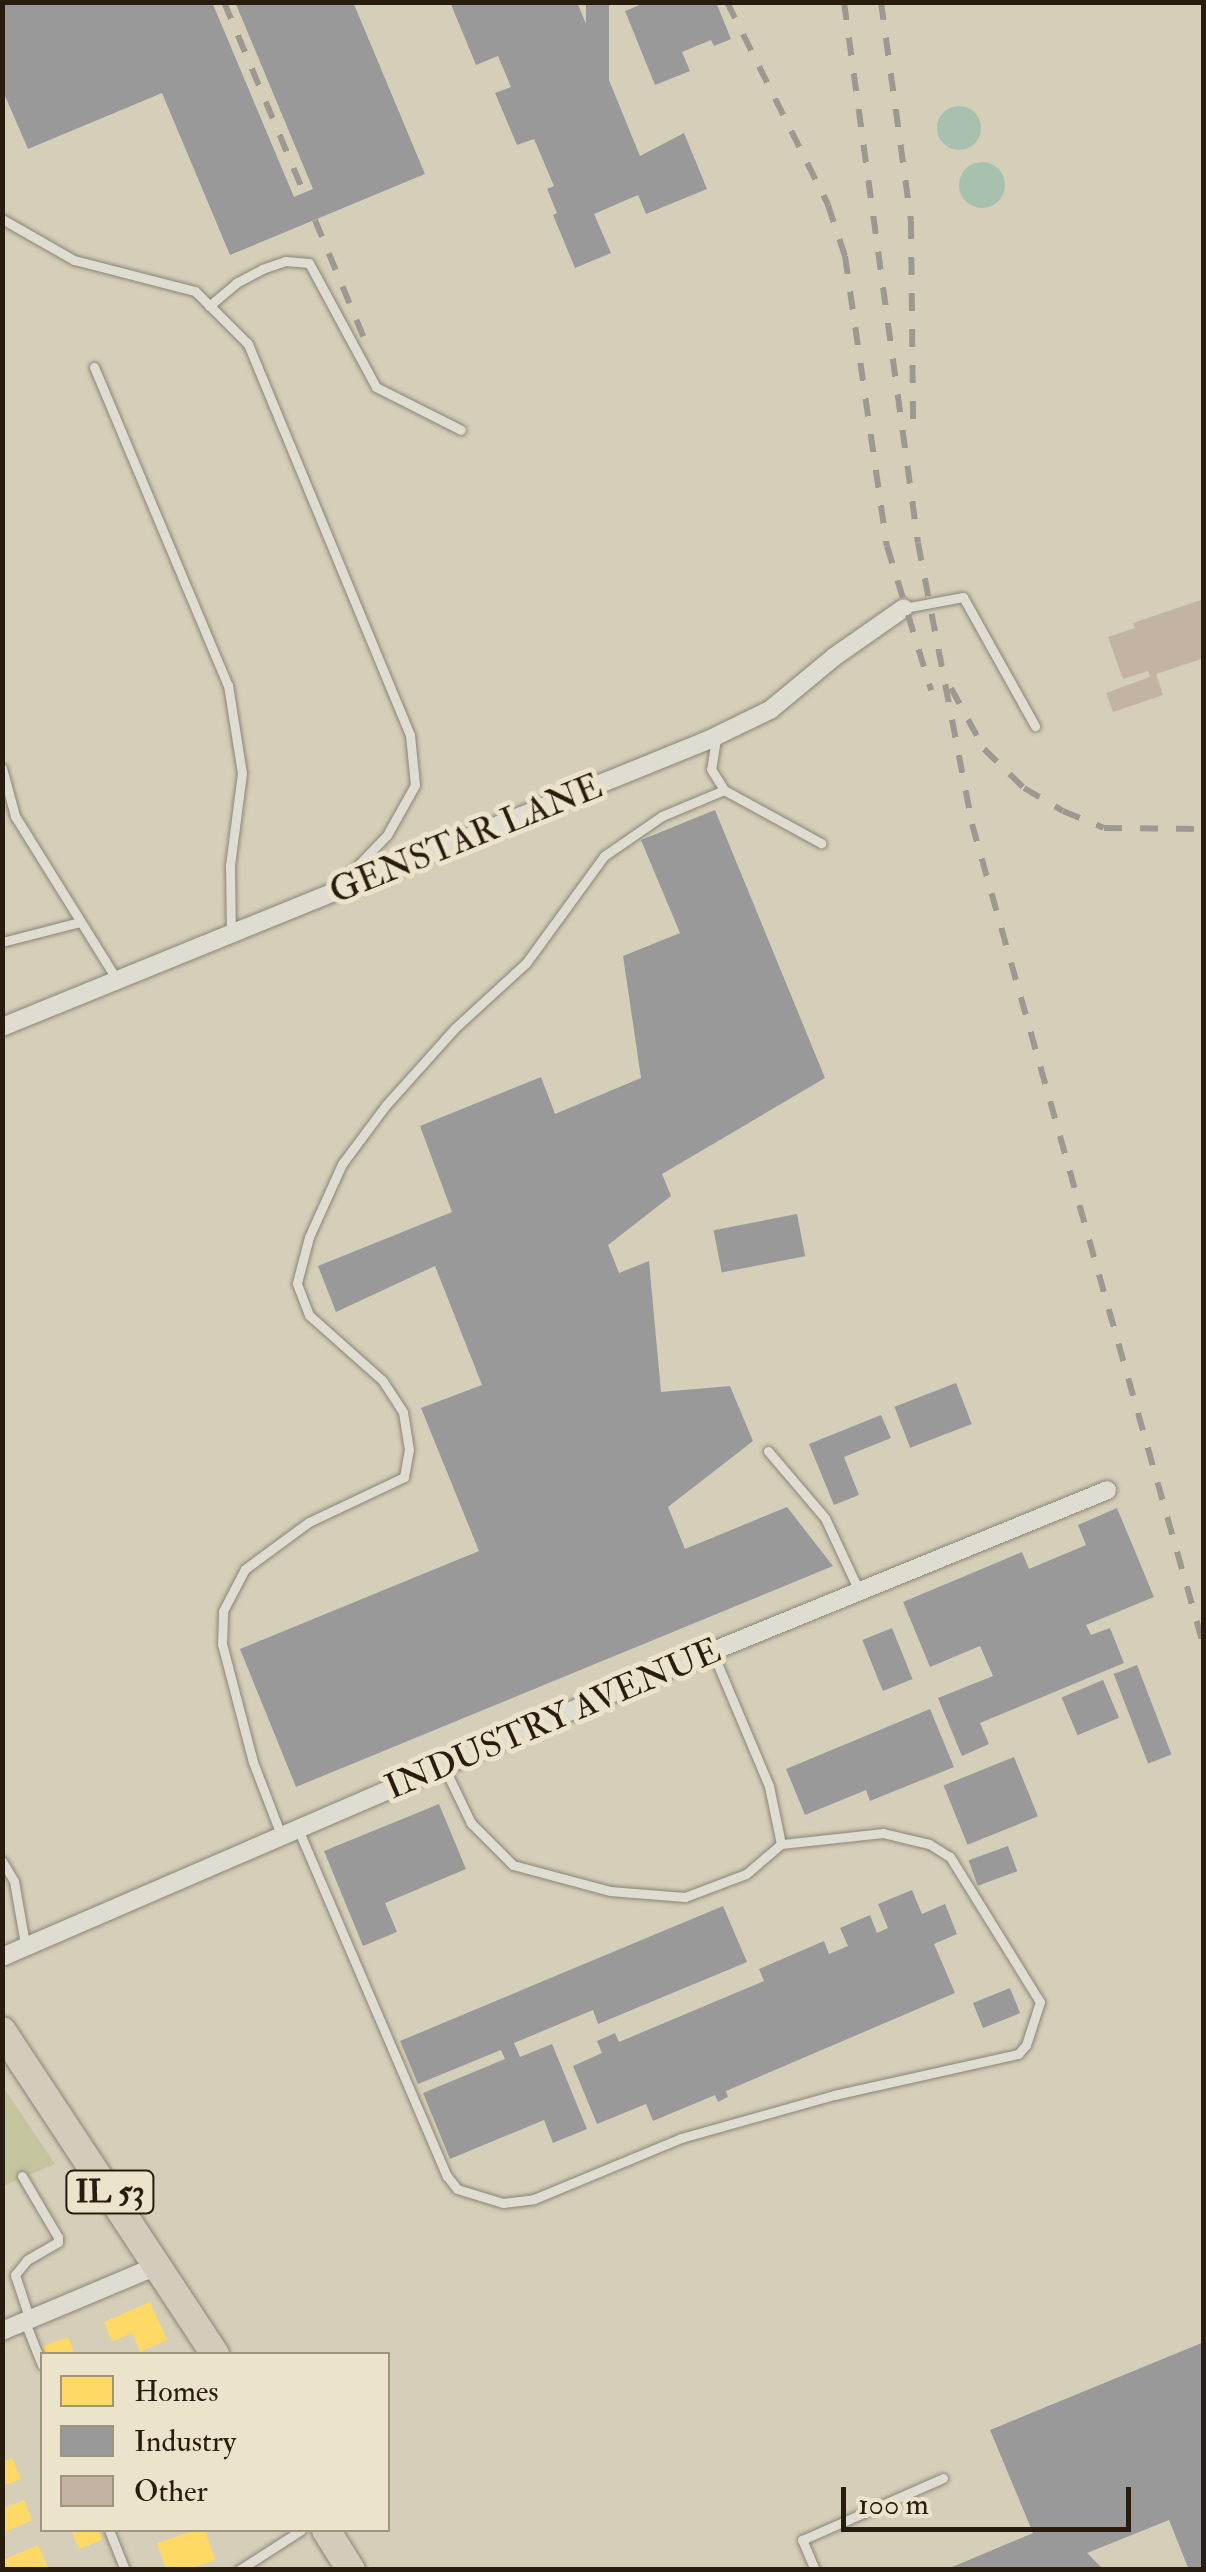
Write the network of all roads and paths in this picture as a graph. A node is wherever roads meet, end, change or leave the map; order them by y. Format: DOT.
graph roads {
  1 [pos="2,220"];
  2 [pos="210,306"];
  3 [pos="94,367"];
  4 [pos="460,430"];
  5 [pos="904,608"];
  6 [pos="1035,726"];
  7 [pos="716,736"];
  8 [pos="2,768"];
  9 [pos="724,790"];
  10 [pos="821,843"];
  11 [pos="331,894"];
  12 [pos="80,922"];
  13 [pos="231,934"];
  14 [pos="2,942"];
  15 [pos="118,980"];
  16 [pos="2,1027"];
  17 [pos="768,1452"];
  18 [pos="1107,1490"];
  19 [pos="859,1592"];
  20 [pos="712,1651"];
  21 [pos="444,1765"];
  22 [pos="289,1831"];
  23 [pos="782,1844"];
  24 [pos="2,1862"];
  25 [pos="26,1944"];
  26 [pos="2,1957"];
  27 [pos="2,2031"];
  28 [pos="22,2176"];
  29 [pos="159,2265"];
  30 [pos="28,2321"];
  31 [pos="2,2332"];
  32 [pos="215,2352"];
  33 [pos="40,2359"];
  34 [pos="942,2478"];
  35 [pos="110,2532"];
  36 [pos="298,2532"];
  37 [pos="327,2532"];
  38 [pos="126,2570"];
  39 [pos="239,2570"];
  40 [pos="351,2570"];
  41 [pos="815,2570"];
  1 -- 2 [label="lane"];
  2 -- 4 [label="lane"];
  2 -- 11 [label="lane"];
  3 -- 13 [label="lane"];
  5 -- 6 [label="lane"];
  5 -- 7 [label="street, GENSTAR LANE"];
  7 -- 9 [label="lane"];
  7 -- 11 [label="street, GENSTAR LANE"];
  8 -- 12 [label="lane"];
  9 -- 10 [label="lane"];
  9 -- 22 [label="lane"];
  11 -- 13 [label="street, GENSTAR LANE"];
  12 -- 14 [label="lane"];
  12 -- 15 [label="lane"];
  13 -- 15 [label="street, GENSTAR LANE"];
  15 -- 16 [label="street, GENSTAR LANE"];
  17 -- 19 [label="lane"];
  18 -- 19 [label="street, INDUSTRY AVENUE"];
  19 -- 20 [label="street, INDUSTRY AVENUE"];
  20 -- 21 [label="street, INDUSTRY AVENUE"];
  20 -- 23 [label="lane"];
  21 -- 22 [label="street, INDUSTRY AVENUE"];
  21 -- 23 [label="lane"];
  22 -- 23 [label="lane"];
  22 -- 25 [label="street, INDUSTRY AVENUE"];
  24 -- 25 [label="lane"];
  25 -- 26 [label="street, INDUSTRY AVENUE"];
  27 -- 29 [label="main road, IL 53"];
  28 -- 30 [label="lane"];
  29 -- 30 [label="street"];
  29 -- 32 [label="main road, IL 53"];
  30 -- 31 [label="street"];
  30 -- 33 [label="lane"];
  34 -- 41 [label="lane"];
  35 -- 38 [label="lane"];
  36 -- 39 [label="lane"];
  37 -- 40 [label="main road"];
}
